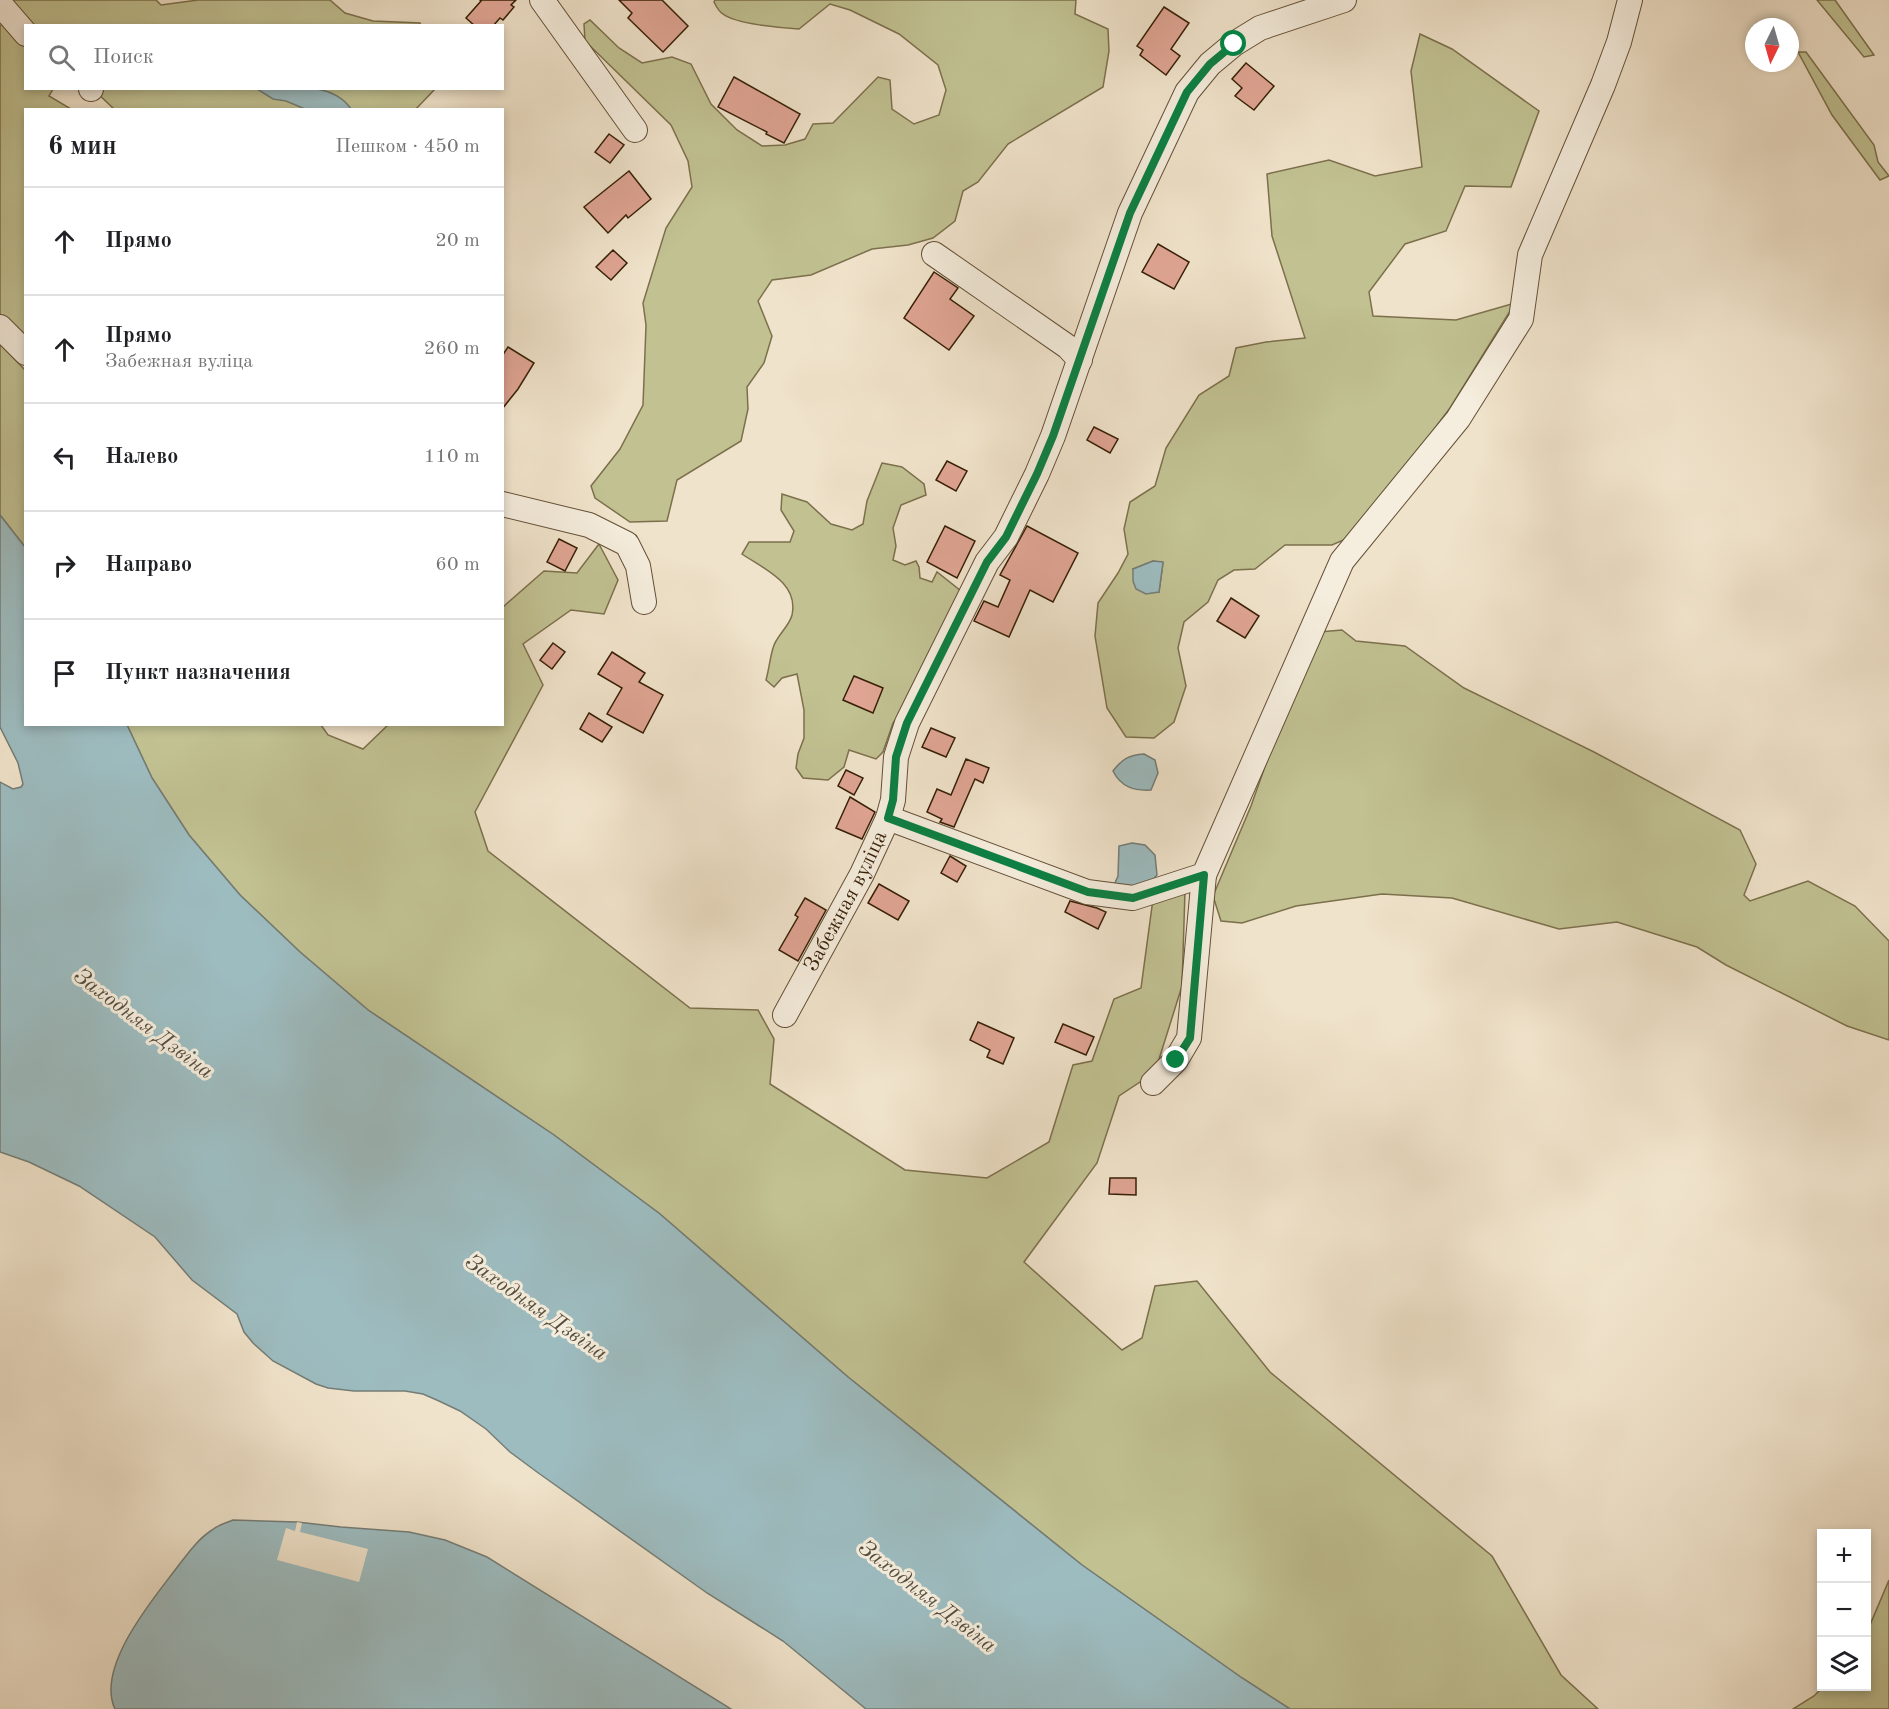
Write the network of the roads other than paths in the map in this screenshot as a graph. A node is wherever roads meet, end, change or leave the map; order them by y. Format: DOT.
graph roads {
  1 [pos="542,0"];
  2 [pos="1344,0"];
  3 [pos="1630,0"];
  4 [pos="0,4"];
  5 [pos="24,32"];
  6 [pos="635,130"];
  7 [pos="934,254"];
  8 [pos="0,327"];
  9 [pos="24,351"];
  10 [pos="1080,360"];
  11 [pos="504,504"];
  12 [pos="644,602"];
  13 [pos="888,818"];
  14 [pos="1204,875"];
  15 [pos="785,1015"];
  16 [pos="1153,1083"];
  1 -- 6 [label="street"];
  2 -- 10 [label="street, Забежная вуліца"];
  3 -- 14 [label="street"];
  4 -- 5 [label="street"];
  7 -- 10 [label="street"];
  8 -- 9 [label="street"];
  10 -- 13 [label="street, Забежная вуліца"];
  11 -- 12 [label="street"];
  13 -- 14 [label="street"];
  13 -- 15 [label="street, Забежная вуліца"];
  14 -- 16 [label="street"];
}
